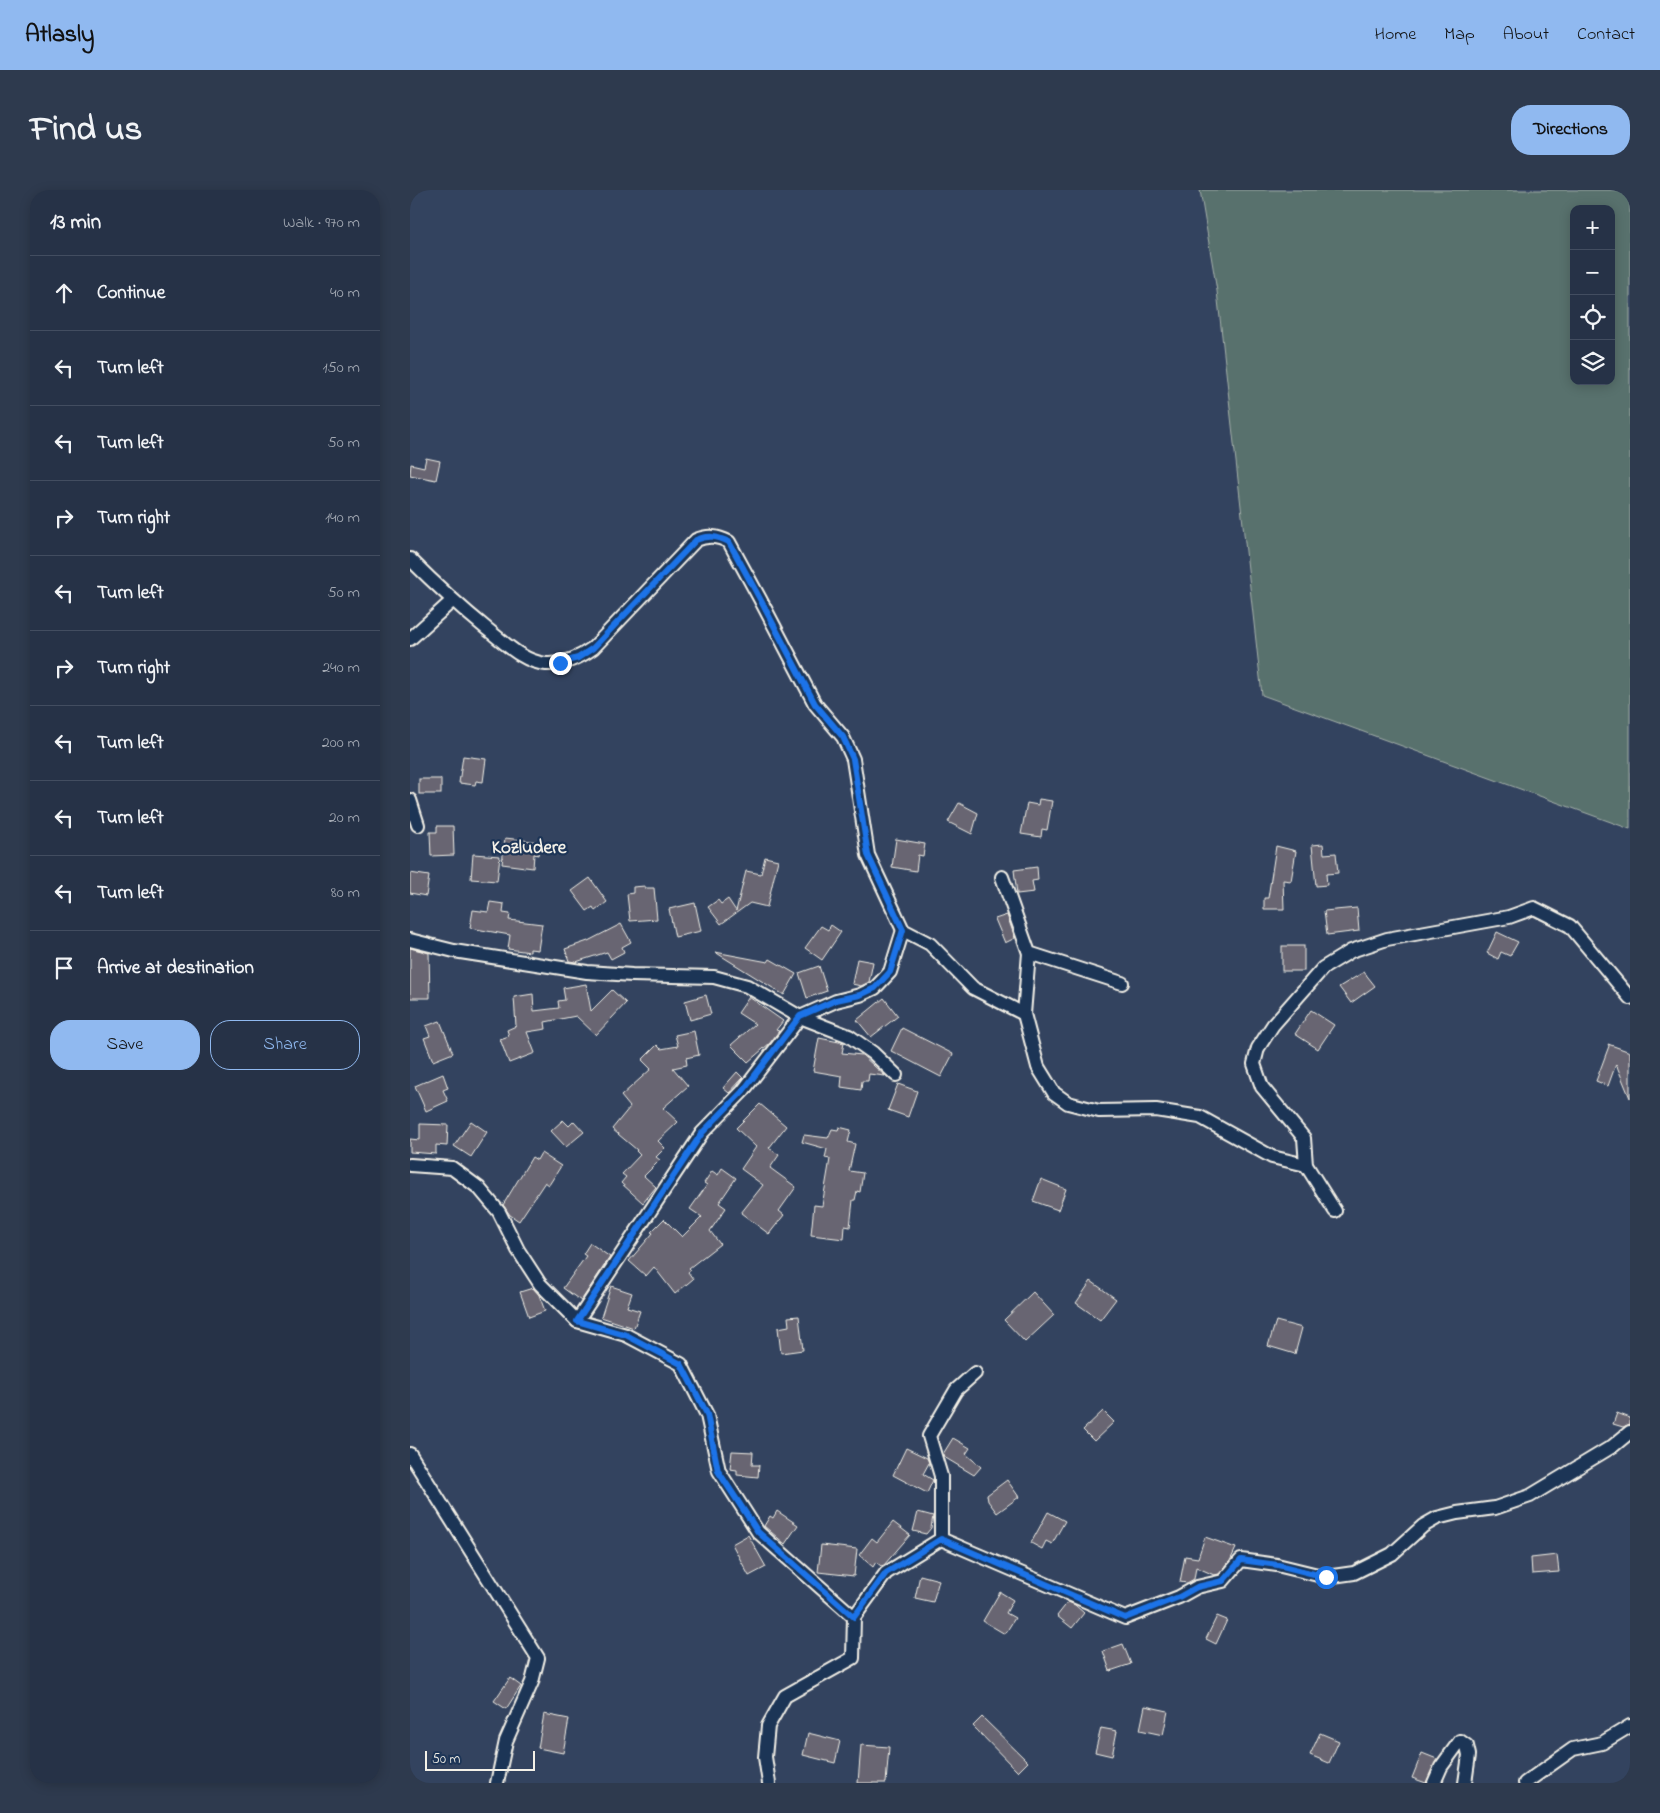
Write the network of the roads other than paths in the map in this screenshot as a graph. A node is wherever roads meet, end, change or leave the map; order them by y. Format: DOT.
graph roads {
  1 [pos="410,559"];
  2 [pos="452,601"];
  3 [pos="410,639"];
  4 [pos="410,800"];
  5 [pos="418,824"];
  6 [pos="1002,877"];
  7 [pos="903,930"];
  8 [pos="410,940"];
  9 [pos="1029,953"];
  10 [pos="1122,983"];
  11 [pos="1630,998"];
  12 [pos="1024,1014"];
  13 [pos="800,1016"];
  14 [pos="896,1075"];
  15 [pos="410,1165"];
  16 [pos="1306,1165"];
  17 [pos="1335,1212"];
  18 [pos="577,1321"];
  19 [pos="975,1373"];
  20 [pos="1630,1432"];
  21 [pos="410,1454"];
  22 [pos="941,1539"];
  23 [pos="854,1617"];
  24 [pos="1630,1726"];
  25 [pos="497,1783"];
  26 [pos="769,1783"];
  27 [pos="1434,1783"];
  28 [pos="1465,1783"];
  29 [pos="1525,1783"];
  1 -- 2 [label="street"];
  2 -- 3 [label="street"];
  2 -- 7 [label="street"];
  4 -- 5 [label="street"];
  6 -- 9 [label="street"];
  7 -- 12 [label="street"];
  7 -- 13 [label="street"];
  8 -- 13 [label="street"];
  9 -- 10 [label="street"];
  9 -- 12 [label="street"];
  11 -- 16 [label="street"];
  12 -- 16 [label="street"];
  13 -- 14 [label="street"];
  13 -- 18 [label="street"];
  15 -- 18 [label="street"];
  16 -- 17 [label="street"];
  18 -- 23 [label="street"];
  19 -- 22 [label="street"];
  20 -- 22 [label="street"];
  21 -- 25 [label="street"];
  22 -- 23 [label="street"];
  23 -- 26 [label="street"];
  24 -- 29 [label="street"];
  27 -- 28 [label="street"];
}
